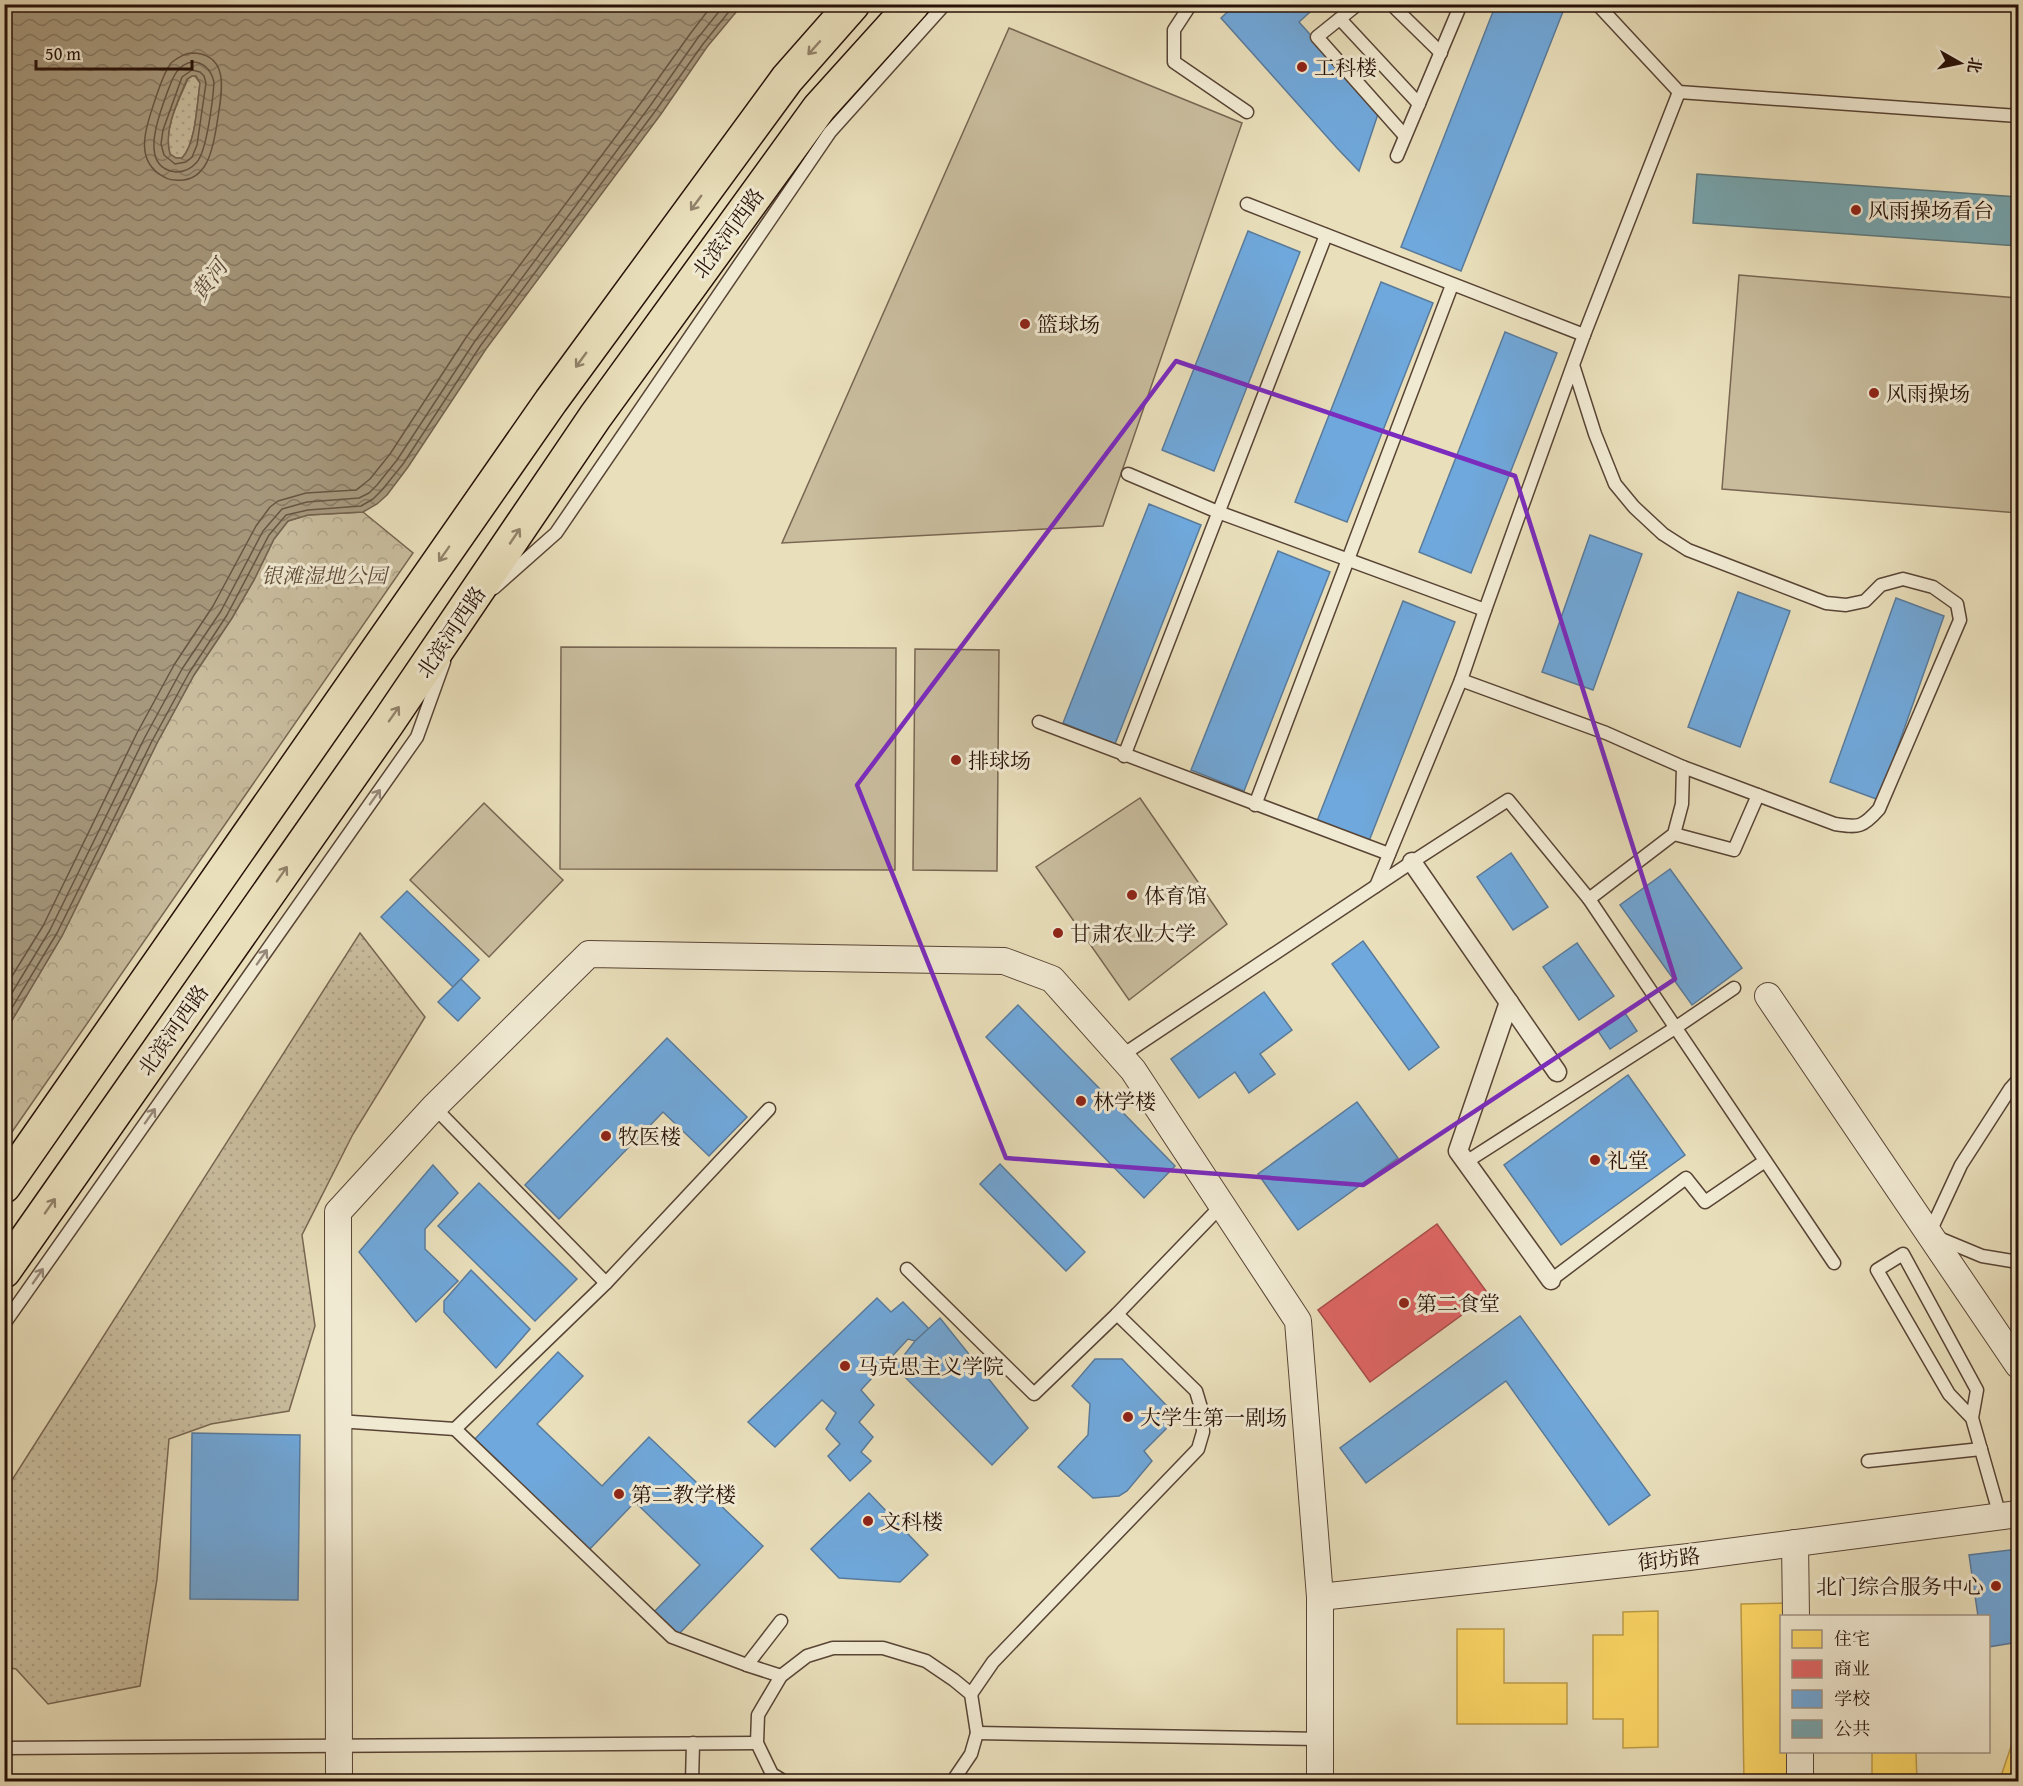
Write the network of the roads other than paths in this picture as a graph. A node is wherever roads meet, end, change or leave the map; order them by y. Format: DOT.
graph roads {
  1 [pos="853,4"];
  2 [pos="913,4"];
  3 [pos="945,4"];
  4 [pos="1191,4"];
  5 [pos="1358,4"];
  6 [pos="1391,4"];
  7 [pos="1461,4"];
  8 [pos="1597,4"];
  9 [pos="1340,19"];
  10 [pos="1441,53"];
  11 [pos="1678,92"];
  12 [pos="1419,104"];
  13 [pos="1246,112"];
  14 [pos="2019,116"];
  15 [pos="1405,136"];
  16 [pos="1397,156"];
  17 [pos="1247,204"];
  18 [pos="1326,235"];
  19 [pos="1452,285"];
  20 [pos="1584,335"];
  21 [pos="1573,365"];
  22 [pos="1128,474"];
  23 [pos="1218,512"];
  24 [pos="1348,559"];
  25 [pos="422,586"];
  26 [pos="1485,610"];
  27 [pos="461,616"];
  28 [pos="1461,680"];
  29 [pos="1039,722"];
  30 [pos="1124,756"];
  31 [pos="1683,767"];
  32 [pos="1758,795"];
  33 [pos="1255,805"];
  34 [pos="1674,834"];
  35 [pos="1389,854"];
  36 [pos="1413,862"];
  37 [pos="1376,886"];
  38 [pos="1589,899"];
  39 [pos="1734,988"];
  40 [pos="1768,996"];
  41 [pos="1509,1002"];
  42 [pos="1676,1028"];
  43 [pos="1121,1056"];
  44 [pos="1557,1072"];
  45 [pos="2019,1080"];
  46 [pos="434,1107"];
  47 [pos="770,1109"];
  48 [pos="1765,1161"];
  49 [pos="1466,1162"];
  50 [pos="4,1186"];
  51 [pos="1222,1205"];
  52 [pos="1929,1234"];
  53 [pos="2019,1262"];
  54 [pos="1834,1263"];
  55 [pos="907,1269"];
  56 [pos="4,1271"];
  57 [pos="1551,1280"];
  58 [pos="606,1283"];
  59 [pos="1117,1314"];
  60 [pos="4,1324"];
  61 [pos="2019,1365"];
  62 [pos="1972,1418"];
  63 [pos="338,1421"];
  64 [pos="455,1429"];
  65 [pos="1981,1449"];
  66 [pos="1868,1461"];
  67 [pos="2009,1515"];
  68 [pos="1795,1543"];
  69 [pos="1320,1597"];
  70 [pos="1796,1615"];
  71 [pos="781,1621"];
  72 [pos="747,1665"];
  73 [pos="782,1677"];
  74 [pos="971,1694"];
  75 [pos="977,1733"];
  76 [pos="1320,1739"];
  77 [pos="693,1743"];
  78 [pos="757,1743"];
  79 [pos="339,1746"];
  80 [pos="4,1748"];
  81 [pos="1800,1753"];
  82 [pos="339,1782"];
  83 [pos="692,1782"];
  84 [pos="785,1782"];
  85 [pos="952,1782"];
  86 [pos="1320,1782"];
  87 [pos="1800,1782"];
  1 -- 25 [label="main road, 北滨河西路, one-way"];
  27 -- 2 [label="main road, 北滨河西路, one-way"];
  3 -- 27 [label="lane"];
  4 -- 13 [label="lane"];
  5 -- 9 [label="lane"];
  6 -- 10 [label="lane"];
  7 -- 10 [label="lane"];
  8 -- 11 [label="lane"];
  9 -- 12 [label="lane"];
  9 -- 15 [label="lane"];
  10 -- 12 [label="lane"];
  11 -- 14 [label="lane"];
  11 -- 20 [label="lane"];
  12 -- 15 [label="lane"];
  15 -- 16 [label="lane"];
  17 -- 18 [label="lane"];
  18 -- 19 [label="lane"];
  18 -- 23 [label="lane"];
  19 -- 20 [label="lane"];
  19 -- 24 [label="lane"];
  20 -- 21 [label="lane"];
  21 -- 26 [label="lane"];
  21 -- 32 [label="lane"];
  22 -- 23 [label="lane"];
  23 -- 24 [label="lane"];
  23 -- 30 [label="lane"];
  24 -- 26 [label="lane"];
  24 -- 33 [label="lane"];
  25 -- 27 [label="main road"];
  25 -- 50 [label="main road, 北滨河西路"];
  26 -- 28 [label="lane"];
  56 -- 27 [label="main road, 北滨河西路, one-way"];
  60 -- 27 [label="lane, one-way"];
  28 -- 31 [label="lane"];
  28 -- 35 [label="lane"];
  29 -- 30 [label="lane"];
  30 -- 33 [label="lane"];
  31 -- 32 [label="lane"];
  31 -- 34 [label="lane"];
  32 -- 34 [label="lane"];
  33 -- 35 [label="lane"];
  34 -- 38 [label="lane"];
  35 -- 37 [label="lane"];
  36 -- 37 [label="lane"];
  36 -- 38 [label="lane"];
  36 -- 41 [label="street"];
  37 -- 43 [label="lane"];
  38 -- 42 [label="lane"];
  39 -- 42 [label="lane"];
  40 -- 52 [label="street"];
  41 -- 44 [label="street"];
  41 -- 49 [label="street"];
  42 -- 48 [label="lane"];
  42 -- 49 [label="lane"];
  43 -- 46 [label="street"];
  43 -- 51 [label="street"];
  45 -- 52 [label="lane"];
  46 -- 58 [label="lane"];
  46 -- 63 [label="street"];
  47 -- 58 [label="lane"];
  48 -- 54 [label="lane"];
  48 -- 57 [label="lane"];
  49 -- 57 [label="street"];
  51 -- 59 [label="lane"];
  51 -- 69 [label="street"];
  52 -- 53 [label="lane"];
  52 -- 61 [label="street"];
  55 -- 59 [label="lane"];
  58 -- 64 [label="lane"];
  59 -- 74 [label="lane"];
  62 -- 62 [label="lane"];
  62 -- 65 [label="lane"];
  63 -- 64 [label="lane"];
  63 -- 79 [label="street"];
  64 -- 72 [label="lane"];
  65 -- 66 [label="lane"];
  65 -- 67 [label="lane"];
  67 -- 68 [label="street, 街坊路"];
  68 -- 69 [label="street, 街坊路"];
  68 -- 70 [label="street"];
  69 -- 76 [label="street"];
  71 -- 72 [label="lane"];
  72 -- 73 [label="lane"];
  73 -- 74 [label="lane"];
  73 -- 78 [label="lane"];
  74 -- 75 [label="lane"];
  75 -- 76 [label="lane"];
  75 -- 85 [label="lane"];
  76 -- 86 [label="street"];
  77 -- 78 [label="lane"];
  77 -- 79 [label="lane"];
  77 -- 83 [label="lane"];
  78 -- 84 [label="lane"];
  79 -- 80 [label="lane"];
  79 -- 82 [label="street"];
  81 -- 87 [label="street"];
}
